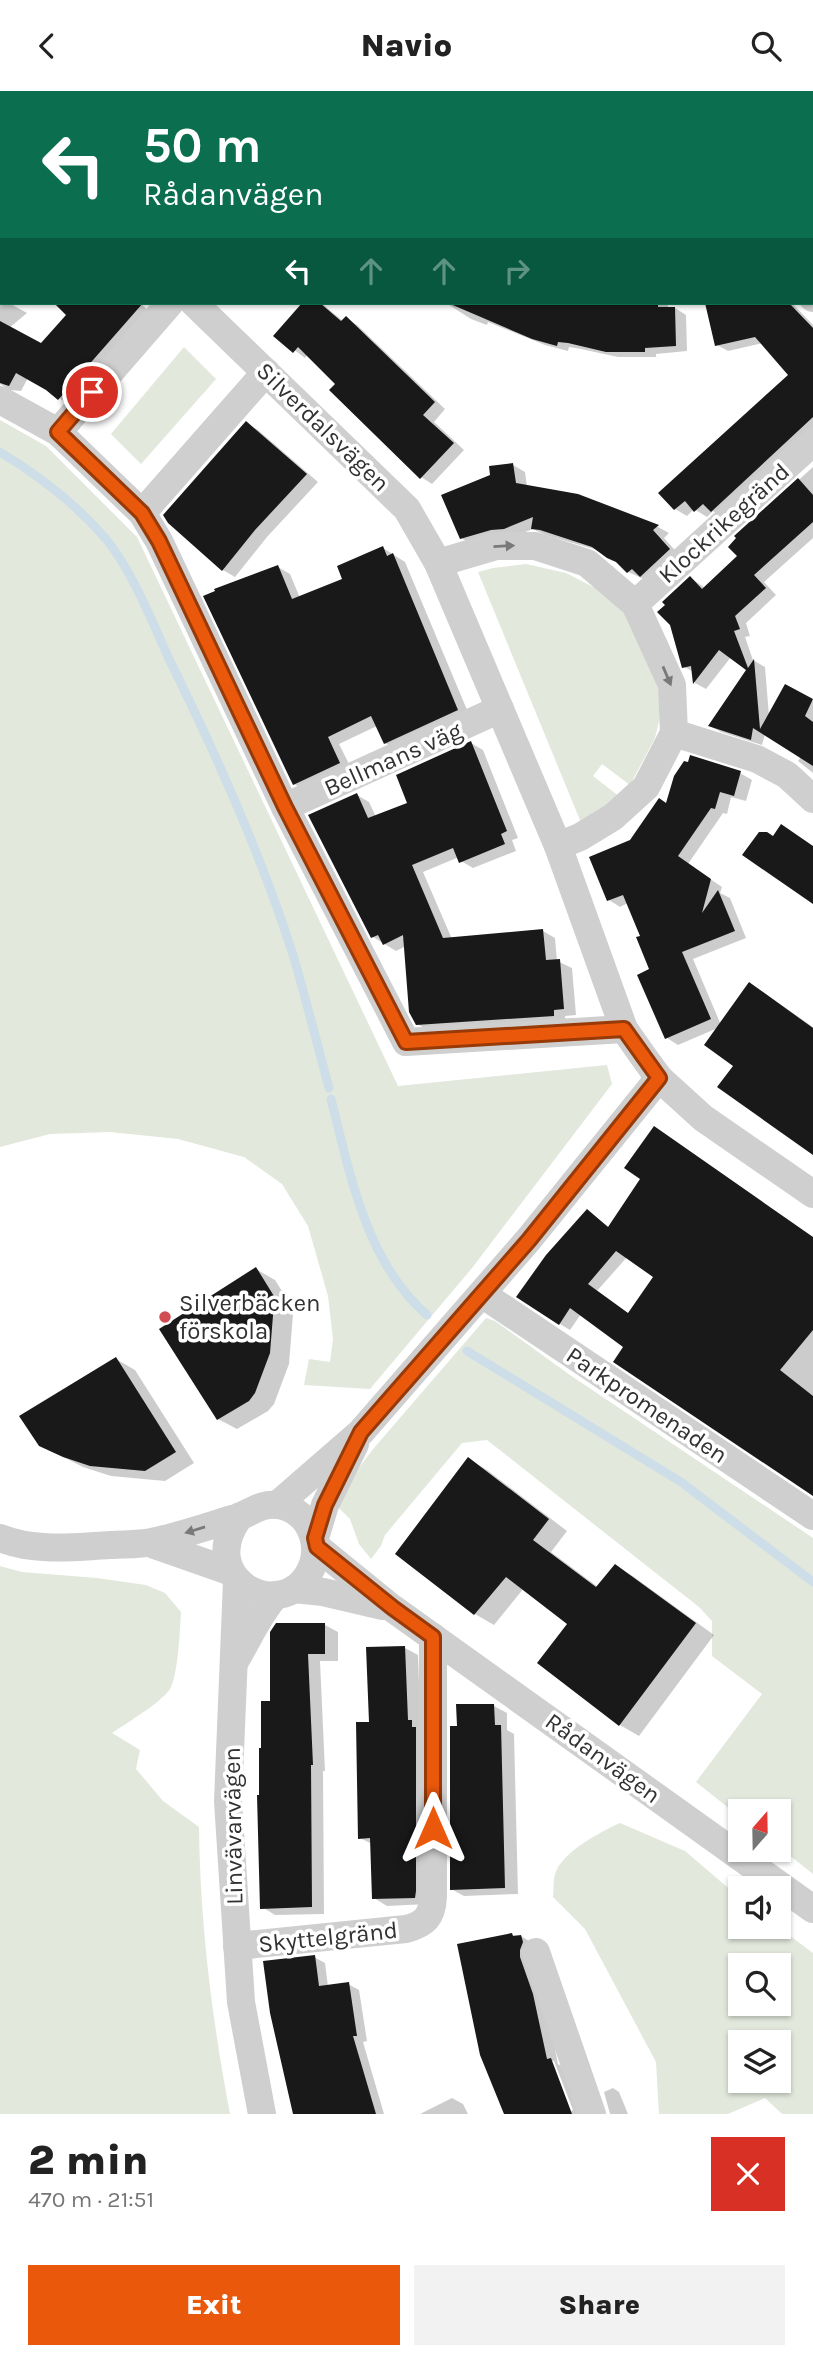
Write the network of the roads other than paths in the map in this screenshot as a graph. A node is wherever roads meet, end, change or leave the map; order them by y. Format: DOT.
graph roads {
  1 [pos="168,305"];
  2 [pos="196,305"];
  3 [pos="266,372"];
  4 [pos="0,400"];
  5 [pos="58,432"];
  6 [pos="813,442"];
  7 [pos="142,513"];
  8 [pos="438,563"];
  9 [pos="635,604"];
  10 [pos="500,709"];
  11 [pos="674,733"];
  12 [pos="813,799"];
  13 [pos="285,807"];
  14 [pos="558,846"];
  15 [pos="624,1029"];
  16 [pos="659,1078"];
  17 [pos="813,1194"];
  18 [pos="482,1294"];
  19 [pos="361,1432"];
  20 [pos="277,1505"];
  21 [pos="240,1516"];
  22 [pos="813,1516"];
  23 [pos="0,1538"];
  24 [pos="316,1542"];
  25 [pos="149,1543"];
  26 [pos="233,1576"];
  27 [pos="285,1592"];
  28 [pos="393,1608"];
  29 [pos="433,1637"];
  30 [pos="234,1663"];
  31 [pos="813,1909"];
  32 [pos="237,1946"];
  33 [pos="537,1952"];
  34 [pos="262,2114"];
  35 [pos="592,2114"];
  1 -- 5 [label="street"];
  2 -- 3 [label="street, Silverdalsvägen"];
  3 -- 7 [label="street"];
  3 -- 8 [label="street, Silverdalsvägen"];
  4 -- 5 [label="street"];
  5 -- 7 [label="street"];
  6 -- 9 [label="street, Klockrikegränd"];
  7 -- 13 [label="street"];
  8 -- 9 [label="street, one-way"];
  8 -- 10 [label="street, Silverdalsvägen"];
  9 -- 11 [label="street, one-way"];
  10 -- 13 [label="street, Bellmans väg"];
  10 -- 14 [label="street, Silverdalsvägen"];
  11 -- 12 [label="street"];
  11 -- 14 [label="street"];
  13 -- 15 [label="street"];
  14 -- 15 [label="street, Silverdalsvägen"];
  15 -- 16 [label="street, Silverdalsvägen"];
  16 -- 17 [label="street, Silverdalsvägen"];
  16 -- 18 [label="street"];
  18 -- 19 [label="street"];
  18 -- 22 [label="street, Parkpromenaden"];
  19 -- 20 [label="street"];
  19 -- 24 [label="street"];
  20 -- 21 [label="street, Rådanvägen"];
  20 -- 24 [label="street, Rådanvägen"];
  21 -- 25 [label="street, Rådanvägen, one-way"];
  21 -- 26 [label="street"];
  23 -- 25 [label="street, Rådanvägen"];
  24 -- 27 [label="street"];
  24 -- 28 [label="street, Rådanvägen"];
  25 -- 26 [label="street, Rådanvägen"];
  26 -- 27 [label="street, Rådanvägen"];
  26 -- 30 [label="street, Linvävarvägen"];
  27 -- 28 [label="street, Rådanvägen"];
  27 -- 30 [label="street, Linvävarvägen"];
  28 -- 29 [label="street, Rådanvägen"];
  29 -- 31 [label="street, Rådanvägen"];
  29 -- 32 [label="street, Skyttelgränd"];
  30 -- 32 [label="street, Linvävarvägen"];
  32 -- 34 [label="street, Linvävarvägen"];
  33 -- 35 [label="street"];
}
